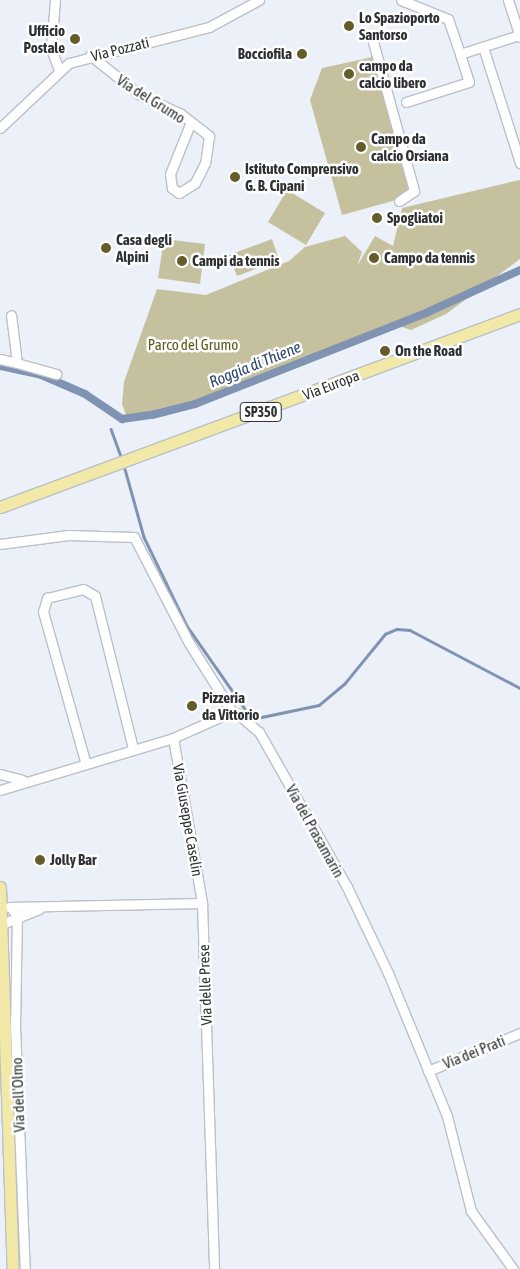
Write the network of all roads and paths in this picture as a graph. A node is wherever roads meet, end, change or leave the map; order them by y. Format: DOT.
graph roads {
  1 [pos="55,0"];
  2 [pos="259,0"];
  3 [pos="401,0"];
  4 [pos="508,0"];
  5 [pos="519,36"];
  6 [pos="372,38"];
  7 [pos="483,48"];
  8 [pos="460,54"];
  9 [pos="90,55"];
  10 [pos="59,70"];
  11 [pos="406,102"];
  12 [pos="190,124"];
  13 [pos="0,128"];
  14 [pos="520,163"];
  15 [pos="399,201"];
  16 [pos="520,314"];
  17 [pos="11,315"];
  18 [pos="0,359"];
  19 [pos="17,363"];
  20 [pos="56,374"];
  21 [pos="0,507"];
  22 [pos="0,544"];
  23 [pos="233,712"];
  24 [pos="173,738"];
  25 [pos="133,748"];
  26 [pos="85,761"];
  27 [pos="0,774"];
  28 [pos="22,780"];
  29 [pos="0,790"];
  30 [pos="0,887"];
  31 [pos="202,903"];
  32 [pos="6,907"];
  33 [pos="39,909"];
  34 [pos="16,921"];
  35 [pos="2,924"];
  36 [pos="520,1033"];
  37 [pos="428,1071"];
  38 [pos="12,1223"];
  39 [pos="24,1231"];
  40 [pos="13,1269"];
  41 [pos="25,1269"];
  42 [pos="214,1269"];
  43 [pos="513,1269"];
  1 -- 10 [label="street"];
  2 -- 9 [label="street, Via Pozzati"];
  3 -- 8 [label="street"];
  4 -- 5 [label="street"];
  5 -- 7 [label="street"];
  6 -- 15 [label="street"];
  7 -- 8 [label="street"];
  7 -- 14 [label="street"];
  8 -- 11 [label="street"];
  9 -- 10 [label="street, Via Pozzati"];
  9 -- 12 [label="street, Via del Grumo"];
  10 -- 13 [label="street, Via Pozzati"];
  12 -- 12 [label="street, Via del Grumo"];
  16 -- 21 [label="main road, Via Europa / SP350"];
  17 -- 19 [label="street"];
  18 -- 19 [label="street"];
  19 -- 20 [label="street"];
  22 -- 23 [label="street, Via del Prasamarin"];
  23 -- 24 [label="street"];
  23 -- 37 [label="street, Via del Prasamarin"];
  24 -- 25 [label="street"];
  24 -- 31 [label="street, Via Giuseppe Caselin"];
  25 -- 26 [label="street"];
  25 -- 26 [label="street"];
  26 -- 28 [label="street"];
  27 -- 28 [label="street"];
  28 -- 29 [label="street"];
  30 -- 32 [label="main road, Via dell'Olmo"];
  31 -- 33 [label="street"];
  31 -- 42 [label="street, Via delle Prese"];
  32 -- 33 [label="street"];
  32 -- 34 [label="street"];
  32 -- 35 [label="main road, Via dell'Olmo"];
  33 -- 34 [label="street"];
  34 -- 35 [label="street"];
  34 -- 39 [label="street, Via dell'Olmo"];
  35 -- 38 [label="main road, Via dell'Olmo"];
  36 -- 37 [label="street, Via dei Prati"];
  37 -- 43 [label="street, Via del Prasamarin"];
  38 -- 39 [label="street"];
  38 -- 40 [label="main road, Via dell'Olmo"];
  39 -- 41 [label="street, Via dell'Olmo"];
}
